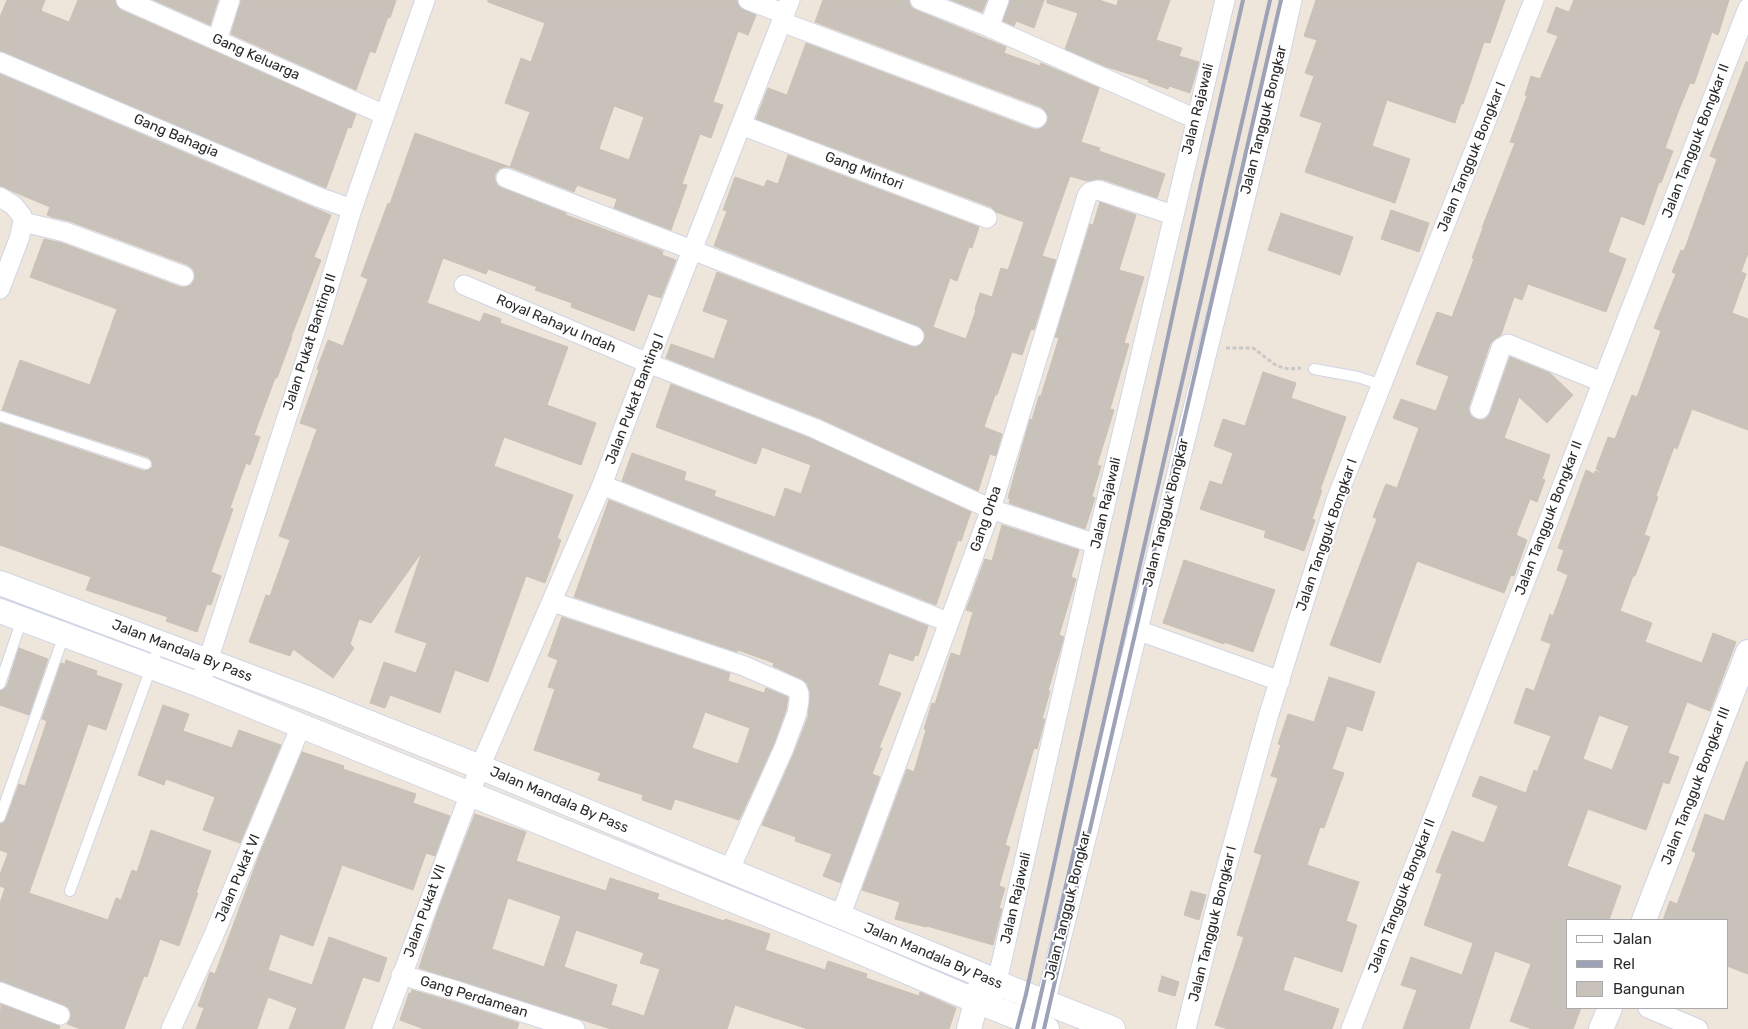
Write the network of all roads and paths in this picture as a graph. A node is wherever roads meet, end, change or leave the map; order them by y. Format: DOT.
graph roads {
  1 [pos="126,0"];
  2 [pos="230,0"];
  3 [pos="425,0"];
  4 [pos="748,0"];
  5 [pos="920,0"];
  6 [pos="999,0"];
  7 [pos="1225,0"];
  8 [pos="1292,0"];
  9 [pos="1534,0"];
  10 [pos="1748,8"];
  11 [pos="786,12"];
  12 [pos="989,27"];
  13 [pos="217,40"];
  14 [pos="0,62"];
  15 [pos="386,114"];
  16 [pos="1037,118"];
  17 [pos="1196,119"];
  18 [pos="741,125"];
  19 [pos="506,178"];
  20 [pos="0,197"];
  21 [pos="352,209"];
  22 [pos="1167,213"];
  23 [pos="987,218"];
  24 [pos="23,222"];
  25 [pos="692,250"];
  26 [pos="184,276"];
  27 [pos="464,285"];
  28 [pos="0,289"];
  29 [pos="914,336"];
  30 [pos="1208,347"];
  31 [pos="648,363"];
  32 [pos="1314,369"];
  33 [pos="1602,382"];
  34 [pos="1382,385"];
  35 [pos="1480,409"];
  36 [pos="0,416"];
  37 [pos="146,464"];
  38 [pos="602,485"];
  39 [pos="991,509"];
  40 [pos="1096,544"];
  41 [pos="0,583"];
  42 [pos="552,602"];
  43 [pos="0,610"];
  44 [pos="22,619"];
  45 [pos="948,622"];
  46 [pos="1137,630"];
  47 [pos="64,635"];
  48 [pos="160,642"];
  49 [pos="1748,652"];
  50 [pos="209,660"];
  51 [pos="151,668"];
  52 [pos="1280,681"];
  53 [pos="0,684"];
  54 [pos="200,685"];
  55 [pos="301,726"];
  56 [pos="480,767"];
  57 [pos="470,793"];
  58 [pos="0,817"];
  59 [pos="729,871"];
  60 [pos="70,891"];
  61 [pos="840,917"];
  62 [pos="1644,919"];
  63 [pos="402,975"];
  64 [pos="991,980"];
  65 [pos="0,992"];
  66 [pos="1044,1001"];
  67 [pos="983,1004"];
  68 [pos="1610,1009"];
  69 [pos="1650,1009"];
  70 [pos="60,1014"];
  71 [pos="1044,1028"];
  72 [pos="170,1029"];
  73 [pos="382,1029"];
  74 [pos="575,1029"];
  75 [pos="969,1029"];
  76 [pos="1113,1029"];
  77 [pos="1186,1029"];
  78 [pos="1350,1029"];
  79 [pos="1601,1029"];
  80 [pos="1698,1029"];
  1 -- 13 [label="street, Gang Keluarga"];
  2 -- 13 [label="street"];
  3 -- 15 [label="street, Jalan Pukat Banting II"];
  4 -- 11 [label="street"];
  5 -- 12 [label="street"];
  6 -- 12 [label="street"];
  7 -- 17 [label="street, Jalan Rajawali"];
  8 -- 30 [label="street, Jalan Tangguk Bongkar"];
  9 -- 34 [label="street, Jalan Tangguk Bongkar I"];
  10 -- 33 [label="street, Jalan Tangguk Bongkar II"];
  11 -- 16 [label="street"];
  11 -- 18 [label="street, Jalan Pukat Banting I"];
  12 -- 17 [label="street"];
  13 -- 15 [label="street, Gang Keluarga"];
  14 -- 21 [label="street, Gang Bahagia"];
  15 -- 21 [label="street, Jalan Pukat Banting II"];
  17 -- 40 [label="street, Jalan Rajawali"];
  18 -- 23 [label="street, Gang Mintori"];
  18 -- 25 [label="street, Jalan Pukat Banting I"];
  19 -- 25 [label="street"];
  20 -- 24 [label="street"];
  21 -- 50 [label="street, Jalan Pukat Banting II"];
  22 -- 39 [label="street, Gang Orba"];
  24 -- 26 [label="street"];
  24 -- 28 [label="street"];
  25 -- 29 [label="street"];
  25 -- 31 [label="street, Jalan Pukat Banting I"];
  27 -- 31 [label="street, Royal Rahayu Indah"];
  30 -- 32 [label="path"];
  30 -- 46 [label="street, Jalan Tangguk Bongkar"];
  31 -- 38 [label="street, Jalan Pukat Banting I"];
  31 -- 39 [label="street, Royal Rahayu Indah"];
  32 -- 34 [label="lane"];
  33 -- 35 [label="street"];
  33 -- 78 [label="street, Jalan Tangguk Bongkar II"];
  34 -- 52 [label="street, Jalan Tangguk Bongkar I"];
  36 -- 37 [label="lane"];
  38 -- 42 [label="street, Jalan Pukat Banting I"];
  38 -- 45 [label="street"];
  39 -- 40 [label="street, Royal Rahayu Indah"];
  39 -- 45 [label="street, Gang Orba"];
  40 -- 64 [label="street, Jalan Rajawali"];
  41 -- 48 [label="street, Jalan Mandala By Pass"];
  42 -- 56 [label="street, Jalan Pukat Banting I"];
  42 -- 59 [label="street"];
  43 -- 44 [label="street, Jalan Mandala By Pass"];
  44 -- 47 [label="street, Jalan Mandala By Pass"];
  44 -- 53 [label="lane"];
  45 -- 61 [label="street, Gang Orba"];
  46 -- 52 [label="street"];
  46 -- 66 [label="street, Jalan Tangguk Bongkar"];
  47 -- 51 [label="street, Jalan Mandala By Pass"];
  47 -- 58 [label="lane"];
  48 -- 50 [label="street, Jalan Mandala By Pass"];
  48 -- 51 [label="lane"];
  49 -- 62 [label="street, Jalan Tangguk Bongkar III"];
  50 -- 54 [label="street, Jalan Pukat Banting II"];
  50 -- 56 [label="street, Jalan Mandala By Pass"];
  51 -- 54 [label="street, Jalan Mandala By Pass"];
  51 -- 60 [label="lane"];
  52 -- 77 [label="street, Jalan Tangguk Bongkar I"];
  54 -- 55 [label="street, Jalan Mandala By Pass"];
  55 -- 57 [label="street, Jalan Mandala By Pass"];
  55 -- 72 [label="street, Jalan Pukat VI"];
  56 -- 57 [label="street, Jalan Pukat Banting I"];
  56 -- 59 [label="street, Jalan Mandala By Pass"];
  57 -- 63 [label="street, Jalan Pukat VII"];
  57 -- 67 [label="street, Jalan Mandala By Pass"];
  59 -- 61 [label="street, Jalan Mandala By Pass"];
  61 -- 64 [label="street, Jalan Mandala By Pass"];
  63 -- 73 [label="street, Jalan Pukat VII"];
  63 -- 74 [label="street, Gang Perdamean"];
  64 -- 66 [label="street, Jalan Mandala By Pass"];
  64 -- 67 [label="street"];
  65 -- 70 [label="street"];
  66 -- 71 [label="street, Jalan Tangguk Bongkar"];
  66 -- 76 [label="street, Jalan Mandala By Pass"];
  67 -- 71 [label="street, Jalan Mandala By Pass"];
  67 -- 75 [label="street"];
  68 -- 79 [label="street"];
  69 -- 80 [label="street"];
}
